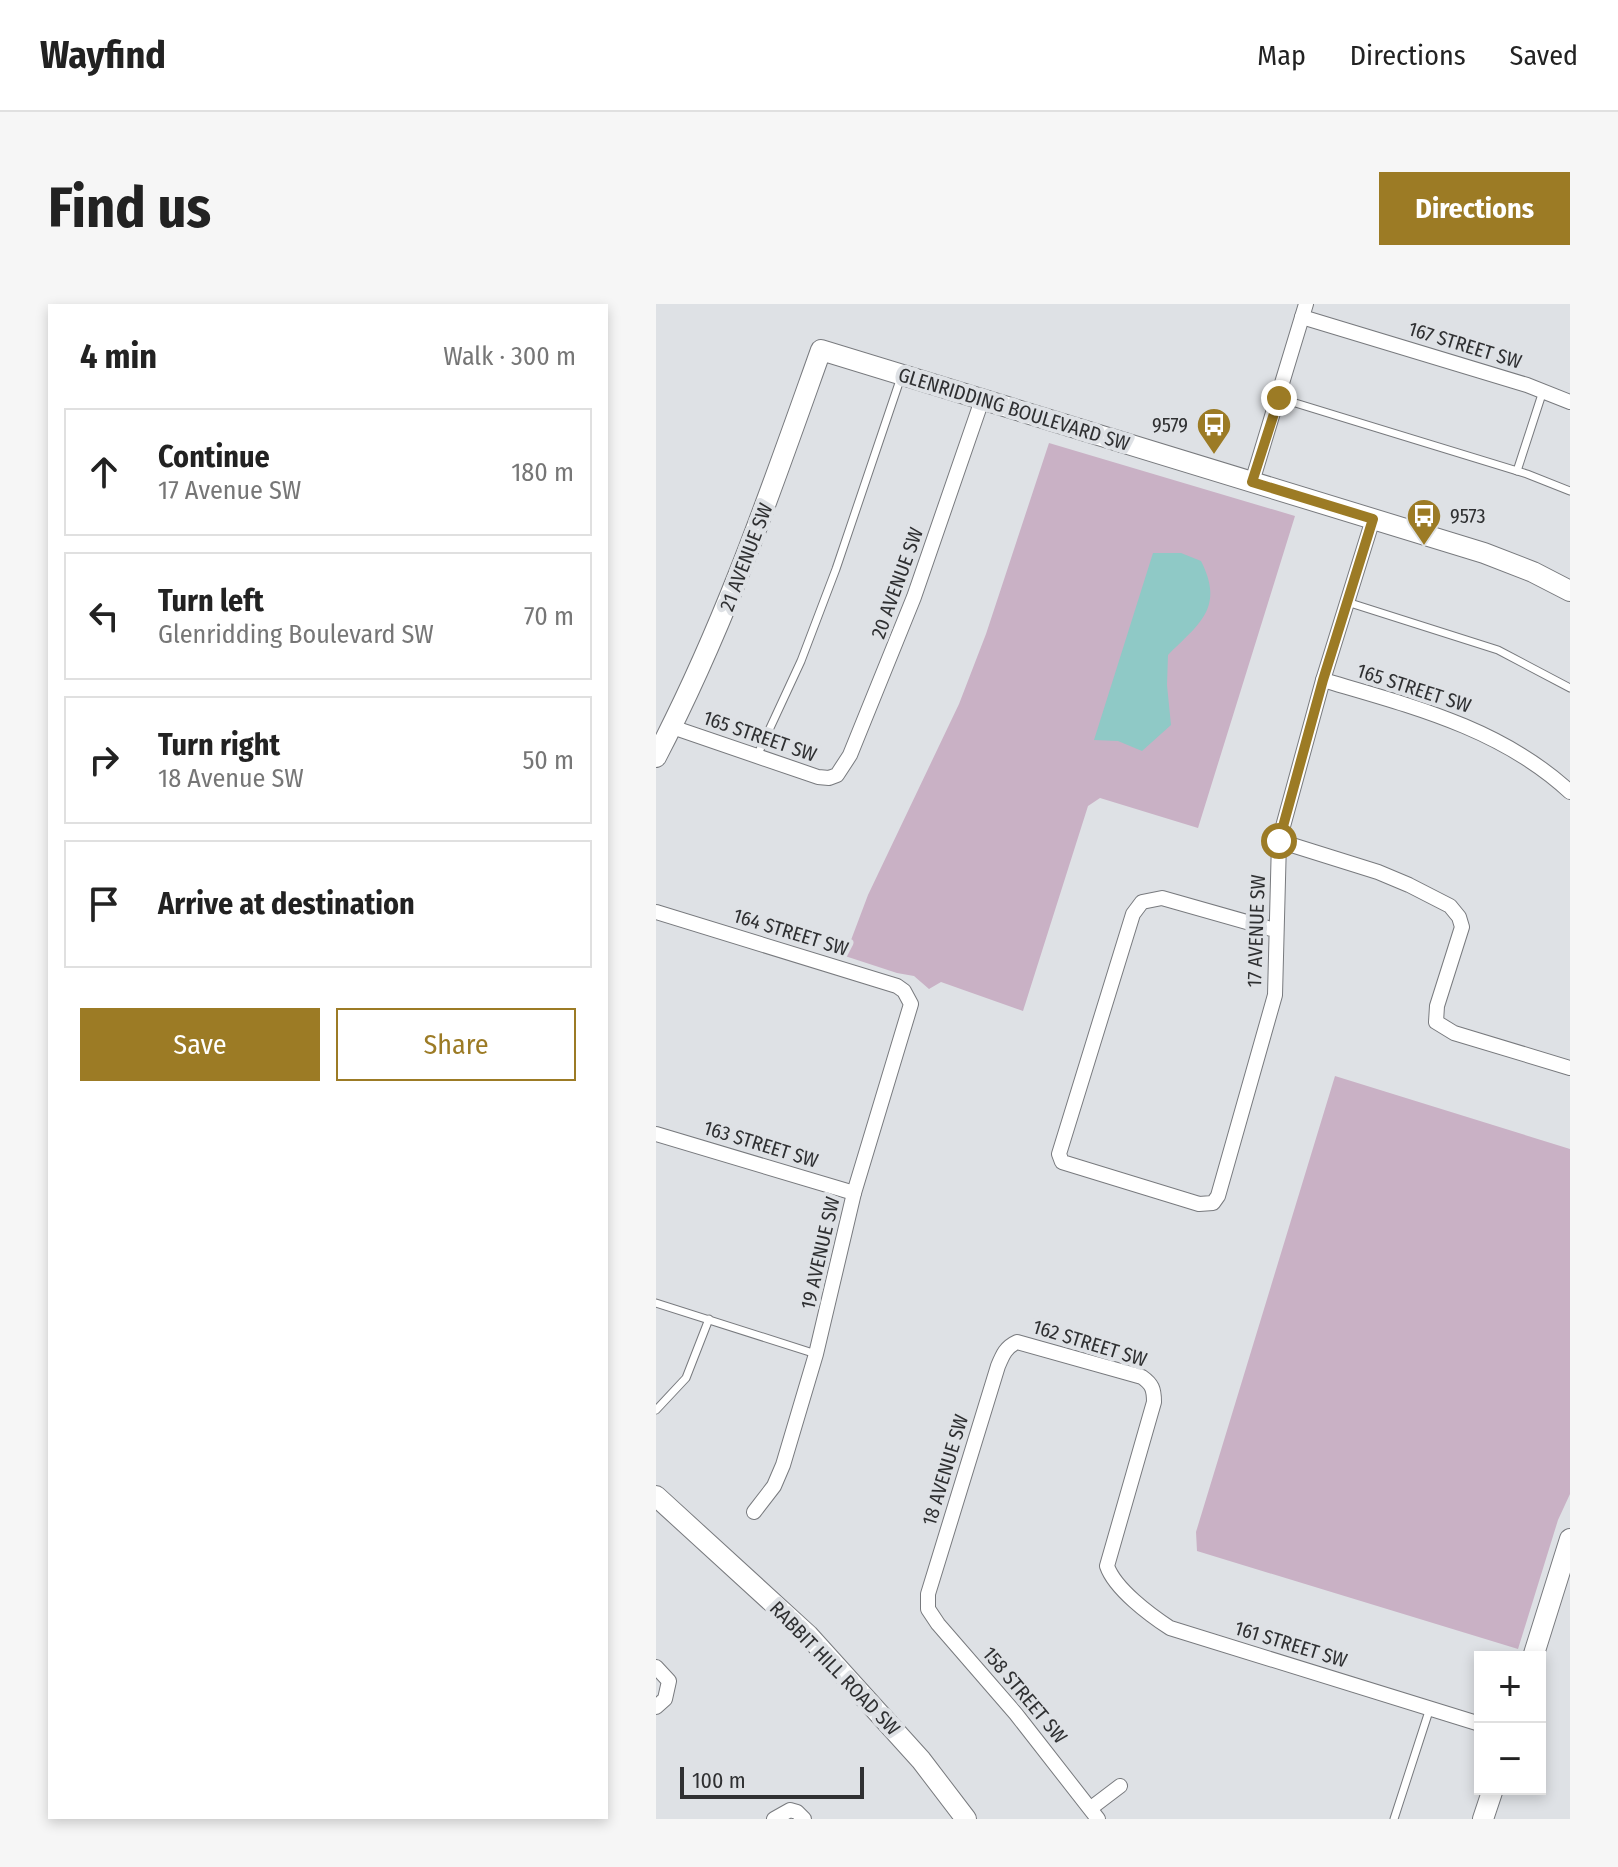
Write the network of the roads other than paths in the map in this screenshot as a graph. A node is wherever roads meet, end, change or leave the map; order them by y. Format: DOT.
graph roads {
  1 [pos="1304,311"];
  2 [pos="821,350"];
  3 [pos="902,375"];
  4 [pos="1543,391"];
  5 [pos="1279,398"];
  6 [pos="982,400"];
  7 [pos="1570,402"];
  8 [pos="1517,471"];
  9 [pos="1252,482"];
  10 [pos="1570,491"];
  11 [pos="1373,519"];
  12 [pos="1570,591"];
  13 [pos="1347,602"];
  14 [pos="1323,680"];
  15 [pos="1570,688"];
  16 [pos="672,727"];
  17 [pos="757,756"];
  18 [pos="656,757"];
  19 [pos="837,775"];
  20 [pos="1570,792"];
  21 [pos="1279,841"];
  22 [pos="656,912"];
  23 [pos="1275,930"];
  24 [pos="909,997"];
  25 [pos="1570,1068"];
  26 [pos="656,1134"];
  27 [pos="854,1193"];
  28 [pos="656,1303"];
  29 [pos="709,1319"];
  30 [pos="1010,1345"];
  31 [pos="816,1354"];
  32 [pos="656,1410"];
  33 [pos="656,1496"];
  34 [pos="754,1512"];
  35 [pos="1570,1539"];
  36 [pos="1109,1572"];
  37 [pos="928,1609"];
  38 [pos="1535,1651"];
  39 [pos="656,1667"];
  40 [pos="656,1707"];
  41 [pos="1430,1708"];
  42 [pos="1477,1723"];
  43 [pos="1120,1786"];
  44 [pos="1491,1795"];
  45 [pos="1095,1813"];
  46 [pos="774,1819"];
  47 [pos="804,1819"];
  48 [pos="966,1819"];
  49 [pos="1394,1819"];
  50 [pos="1483,1819"];
  1 -- 4 [label="street, 167 STREET SW"];
  1 -- 5 [label="street"];
  2 -- 3 [label="street, GLENRIDDING BOULEVARD SW"];
  2 -- 16 [label="street, 21 AVENUE SW"];
  3 -- 6 [label="street, GLENRIDDING BOULEVARD SW"];
  3 -- 17 [label="lane"];
  4 -- 7 [label="street, 167 STREET SW"];
  4 -- 8 [label="lane"];
  5 -- 8 [label="lane"];
  5 -- 9 [label="street"];
  6 -- 9 [label="street, GLENRIDDING BOULEVARD SW"];
  6 -- 19 [label="street, 20 AVENUE SW"];
  8 -- 10 [label="lane"];
  9 -- 11 [label="street, GLENRIDDING BOULEVARD SW"];
  11 -- 12 [label="street, GLENRIDDING BOULEVARD SW"];
  11 -- 13 [label="street, 17 AVENUE SW"];
  13 -- 14 [label="street, 17 AVENUE SW"];
  13 -- 15 [label="lane"];
  14 -- 20 [label="street, 165 STREET SW"];
  14 -- 21 [label="street, 17 AVENUE SW"];
  16 -- 17 [label="street, 165 STREET SW"];
  16 -- 18 [label="street, 21 AVENUE SW"];
  17 -- 19 [label="street, 165 STREET SW"];
  21 -- 23 [label="street, 17 AVENUE SW"];
  21 -- 25 [label="street"];
  22 -- 24 [label="street, 164 STREET SW"];
  23 -- 23 [label="street, 17 AVENUE SW"];
  24 -- 27 [label="street, 19 AVENUE SW"];
  26 -- 27 [label="street, 163 STREET SW"];
  27 -- 31 [label="street, 19 AVENUE SW"];
  28 -- 29 [label="lane"];
  29 -- 31 [label="lane"];
  29 -- 32 [label="lane"];
  30 -- 36 [label="street, 162 STREET SW"];
  30 -- 37 [label="street, 18 AVENUE SW"];
  31 -- 34 [label="street, 19 AVENUE SW"];
  33 -- 48 [label="street, RABBIT HILL ROAD SW"];
  35 -- 38 [label="street"];
  36 -- 41 [label="street, 161 STREET SW"];
  37 -- 45 [label="street, 158 STREET SW"];
  39 -- 40 [label="street"];
  41 -- 42 [label="street, 161 STREET SW"];
  41 -- 49 [label="lane"];
  43 -- 45 [label="street, 158 STREET SW"];
  44 -- 50 [label="street"];
  46 -- 47 [label="street"];
}
